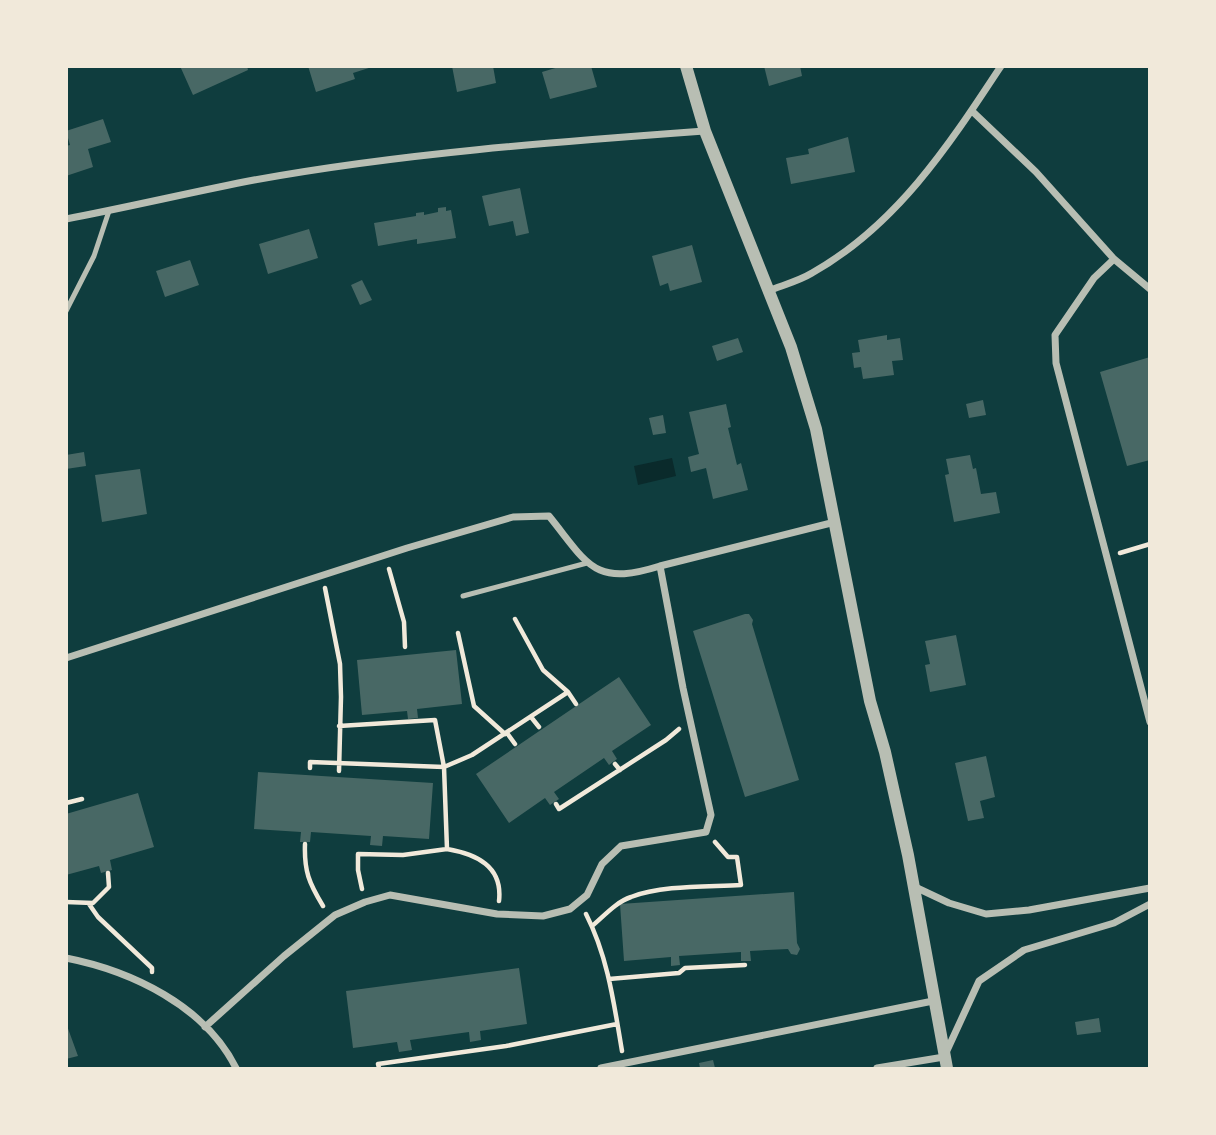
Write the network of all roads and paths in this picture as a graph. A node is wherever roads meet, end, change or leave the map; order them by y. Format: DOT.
graph roads {
  1 [pos="686,66"];
  2 [pos="1001,66"];
  3 [pos="972,111"];
  4 [pos="705,131"];
  5 [pos="109,211"];
  6 [pos="66,219"];
  7 [pos="1114,259"];
  8 [pos="1150,289"];
  9 [pos="768,291"];
  10 [pos="66,311"];
  11 [pos="835,522"];
  12 [pos="1150,544"];
  13 [pos="1136,549"];
  14 [pos="384,555"];
  15 [pos="587,563"];
  16 [pos="660,566"];
  17 [pos="322,575"];
  18 [pos="463,596"];
  19 [pos="515,619"];
  20 [pos="458,633"];
  21 [pos="405,647"];
  22 [pos="66,658"];
  23 [pos="568,692"];
  24 [pos="576,704"];
  25 [pos="531,717"];
  26 [pos="1150,722"];
  27 [pos="339,726"];
  28 [pos="539,727"];
  29 [pos="506,734"];
  30 [pos="666,740"];
  31 [pos="515,744"];
  32 [pos="339,763"];
  33 [pos="615,764"];
  34 [pos="444,767"];
  35 [pos="310,768"];
  36 [pos="620,770"];
  37 [pos="339,771"];
  38 [pos="82,799"];
  39 [pos="66,803"];
  40 [pos="556,804"];
  41 [pos="706,832"];
  42 [pos="305,844"];
  43 [pos="447,849"];
  44 [pos="358,870"];
  45 [pos="108,873"];
  46 [pos="913,886"];
  47 [pos="1150,888"];
  48 [pos="579,901"];
  49 [pos="66,902"];
  50 [pos="89,904"];
  51 [pos="1150,904"];
  52 [pos="497,914"];
  53 [pos="330,919"];
  54 [pos="592,926"];
  55 [pos="66,958"];
  56 [pos="745,965"];
  57 [pos="609,979"];
  58 [pos="148,985"];
  59 [pos="933,1001"];
  60 [pos="617,1024"];
  61 [pos="205,1027"];
  62 [pos="476,1043"];
  63 [pos="477,1050"];
  64 [pos="405,1054"];
  65 [pos="406,1060"];
  66 [pos="946,1063"];
  67 [pos="624,1064"];
  68 [pos="236,1069"];
  69 [pos="379,1069"];
  70 [pos="601,1069"];
  71 [pos="877,1069"];
  1 -- 4 [label="street"];
  2 -- 3 [label="street"];
  3 -- 7 [label="street"];
  3 -- 9 [label="street"];
  4 -- 5 [label="street"];
  4 -- 9 [label="street"];
  5 -- 6 [label="street"];
  5 -- 10 [label="lane"];
  7 -- 8 [label="street"];
  7 -- 26 [label="street"];
  9 -- 11 [label="street"];
  11 -- 16 [label="street"];
  11 -- 46 [label="street"];
  12 -- 13 [label="path"];
  14 -- 15 [label="street"];
  14 -- 17 [label="street"];
  14 -- 21 [label="path"];
  15 -- 16 [label="street"];
  15 -- 18 [label="lane"];
  16 -- 41 [label="street"];
  17 -- 22 [label="street"];
  17 -- 27 [label="path"];
  19 -- 23 [label="path"];
  20 -- 29 [label="path"];
  23 -- 24 [label="path"];
  23 -- 25 [label="path"];
  25 -- 28 [label="path"];
  25 -- 29 [label="path"];
  27 -- 32 [label="path"];
  27 -- 34 [label="path"];
  29 -- 31 [label="path"];
  29 -- 34 [label="path"];
  30 -- 36 [label="path"];
  32 -- 34 [label="path"];
  32 -- 35 [label="path"];
  32 -- 37 [label="path"];
  33 -- 36 [label="path"];
  34 -- 43 [label="path"];
  36 -- 40 [label="path"];
  38 -- 39 [label="path"];
  41 -- 48 [label="street"];
  41 -- 54 [label="path"];
  42 -- 53 [label="path"];
  43 -- 44 [label="path"];
  43 -- 52 [label="path"];
  45 -- 50 [label="path"];
  46 -- 47 [label="street"];
  46 -- 59 [label="street"];
  48 -- 52 [label="street"];
  48 -- 54 [label="path"];
  49 -- 50 [label="path"];
  50 -- 58 [label="path"];
  51 -- 66 [label="street"];
  52 -- 53 [label="street"];
  53 -- 61 [label="street"];
  54 -- 57 [label="path"];
  55 -- 58 [label="street"];
  56 -- 57 [label="path"];
  57 -- 60 [label="path"];
  58 -- 61 [label="street"];
  59 -- 66 [label="street"];
  59 -- 67 [label="street"];
  60 -- 63 [label="path"];
  60 -- 67 [label="path"];
  61 -- 68 [label="street"];
  62 -- 63 [label="path"];
  63 -- 65 [label="path"];
  64 -- 65 [label="path"];
  65 -- 69 [label="path"];
  66 -- 71 [label="street"];
  67 -- 70 [label="street"];
}
